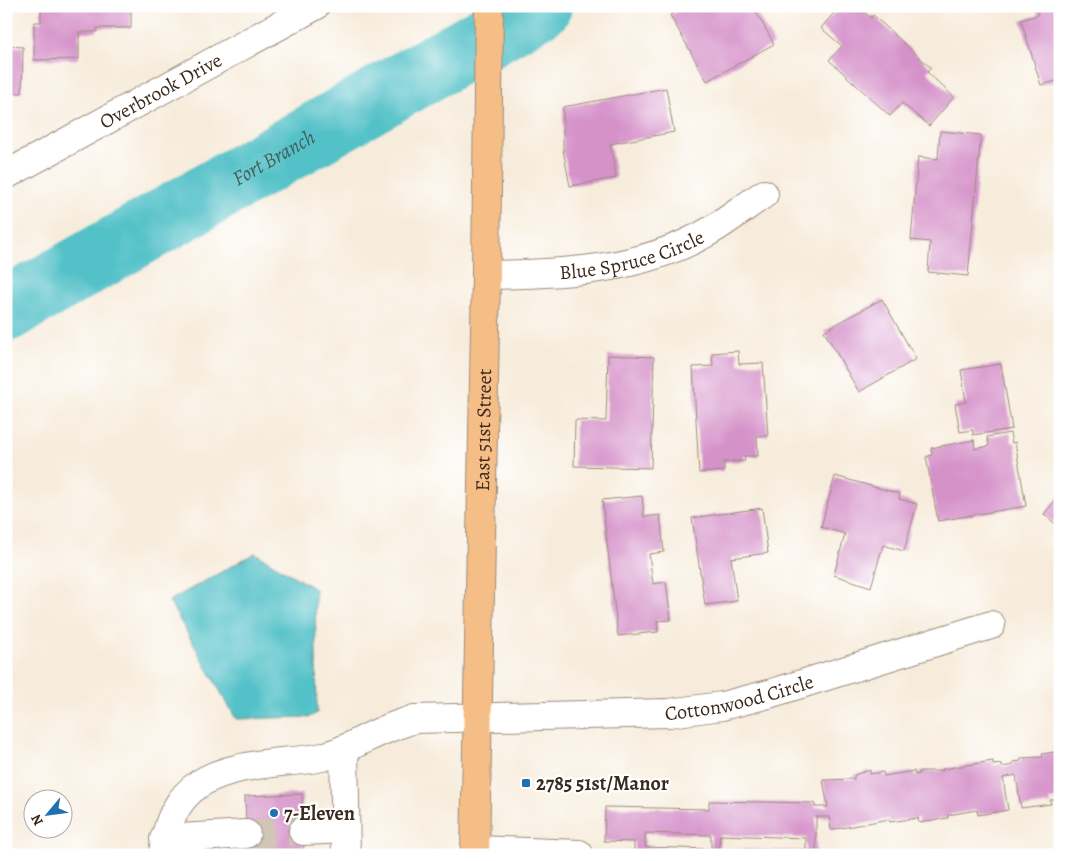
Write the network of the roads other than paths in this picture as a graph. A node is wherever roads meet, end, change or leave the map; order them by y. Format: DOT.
graph roads {
  1 [pos="315,6"];
  2 [pos="489,8"];
  3 [pos="6,175"];
  4 [pos="764,194"];
  5 [pos="486,274"];
  6 [pos="991,625"];
  7 [pos="478,716"];
  8 [pos="344,750"];
  9 [pos="303,831"];
  10 [pos="246,834"];
  11 [pos="346,842"];
  12 [pos="163,847"];
  13 [pos="475,852"];
  14 [pos="579,854"];
  1 -- 3 [label="street, Overbrook Drive"];
  2 -- 5 [label="main road, East 51st Street"];
  4 -- 5 [label="street, Blue Spruce Circle"];
  5 -- 7 [label="main road, East 51st Street"];
  6 -- 7 [label="street, Cottonwood Circle"];
  7 -- 8 [label="street, Cottonwood Circle"];
  7 -- 13 [label="main road, East 51st Street"];
  8 -- 11 [label="street"];
  8 -- 12 [label="street, Cottonwood Circle"];
  9 -- 11 [label="street"];
  10 -- 12 [label="street"];
  13 -- 14 [label="street"];
}
